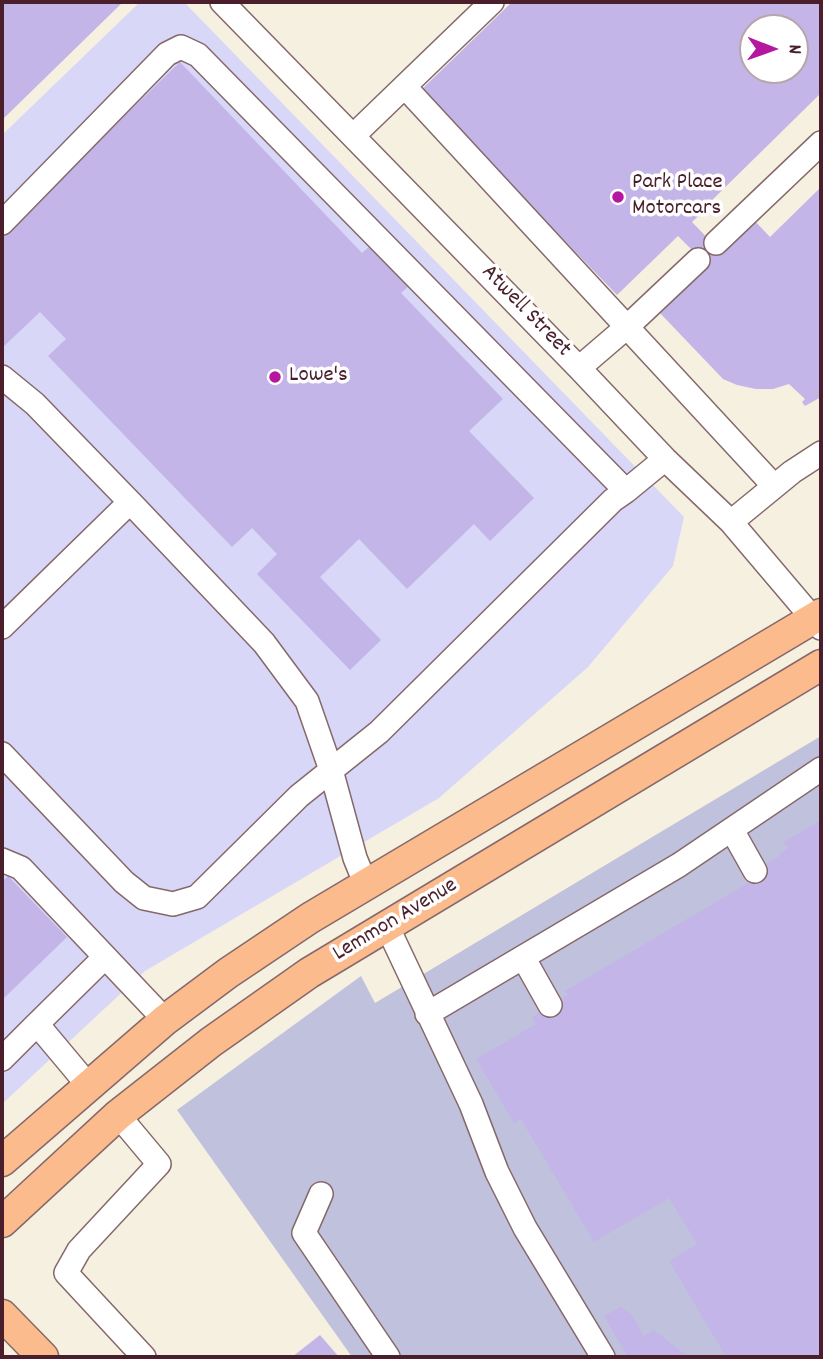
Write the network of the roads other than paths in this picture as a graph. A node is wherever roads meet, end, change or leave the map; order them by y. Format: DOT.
graph roads {
  1 [pos="222,2"];
  2 [pos="492,2"];
  3 [pos="405,86"];
  4 [pos="354,136"];
  5 [pos="821,143"];
  6 [pos="2,223"];
  7 [pos="716,243"];
  8 [pos="698,260"];
  9 [pos="628,326"];
  10 [pos="579,368"];
  11 [pos="2,377"];
  12 [pos="821,453"];
  13 [pos="665,459"];
  14 [pos="774,486"];
  15 [pos="626,491"];
  16 [pos="130,502"];
  17 [pos="730,522"];
  18 [pos="819,620"];
  19 [pos="2,626"];
  20 [pos="821,665"];
  21 [pos="2,754"];
  22 [pos="821,769"];
  23 [pos="331,770"];
  24 [pos="732,830"];
  25 [pos="2,860"];
  26 [pos="755,871"];
  27 [pos="366,885"];
  28 [pos="387,926"];
  29 [pos="105,957"];
  30 [pos="523,957"];
  31 [pos="550,1005"];
  32 [pos="427,1014"];
  33 [pos="165,1020"];
  34 [pos="37,1024"];
  35 [pos="2,1059"];
  36 [pos="88,1085"];
  37 [pos="118,1115"];
  38 [pos="2,1161"];
  39 [pos="321,1194"];
  40 [pos="2,1222"];
  41 [pos="2,1315"];
  42 [pos="43,1357"];
  43 [pos="144,1357"];
  44 [pos="388,1357"];
  45 [pos="603,1357"];
  1 -- 4 [label="street, Atwell Street"];
  2 -- 3 [label="street"];
  3 -- 4 [label="street"];
  3 -- 9 [label="street"];
  4 -- 10 [label="street, Atwell Street"];
  5 -- 7 [label="street"];
  6 -- 15 [label="street"];
  8 -- 9 [label="street"];
  9 -- 10 [label="street"];
  9 -- 14 [label="street"];
  10 -- 13 [label="street, Atwell Street"];
  11 -- 16 [label="street"];
  12 -- 14 [label="street"];
  13 -- 15 [label="street"];
  13 -- 17 [label="street, Atwell Street"];
  14 -- 17 [label="street"];
  15 -- 23 [label="street"];
  16 -- 19 [label="street"];
  16 -- 23 [label="street"];
  17 -- 18 [label="street, Atwell Street"];
  18 -- 27 [label="main road, Lemmon Avenue"];
  20 -- 28 [label="main road, Lemmon Avenue"];
  21 -- 23 [label="street"];
  22 -- 24 [label="street"];
  23 -- 27 [label="street"];
  24 -- 26 [label="street"];
  24 -- 30 [label="street"];
  25 -- 29 [label="street"];
  27 -- 28 [label="main road"];
  27 -- 33 [label="main road, Lemmon Avenue"];
  28 -- 32 [label="street"];
  28 -- 37 [label="main road, Lemmon Avenue"];
  29 -- 33 [label="street"];
  29 -- 34 [label="street"];
  30 -- 31 [label="street"];
  30 -- 32 [label="street"];
  32 -- 45 [label="street"];
  33 -- 36 [label="main road, Lemmon Avenue"];
  34 -- 35 [label="street"];
  34 -- 36 [label="street"];
  36 -- 37 [label="main road"];
  36 -- 38 [label="main road, Lemmon Avenue"];
  37 -- 40 [label="main road, Lemmon Avenue"];
  37 -- 43 [label="street"];
  39 -- 44 [label="street"];
  41 -- 42 [label="main road"];
}
